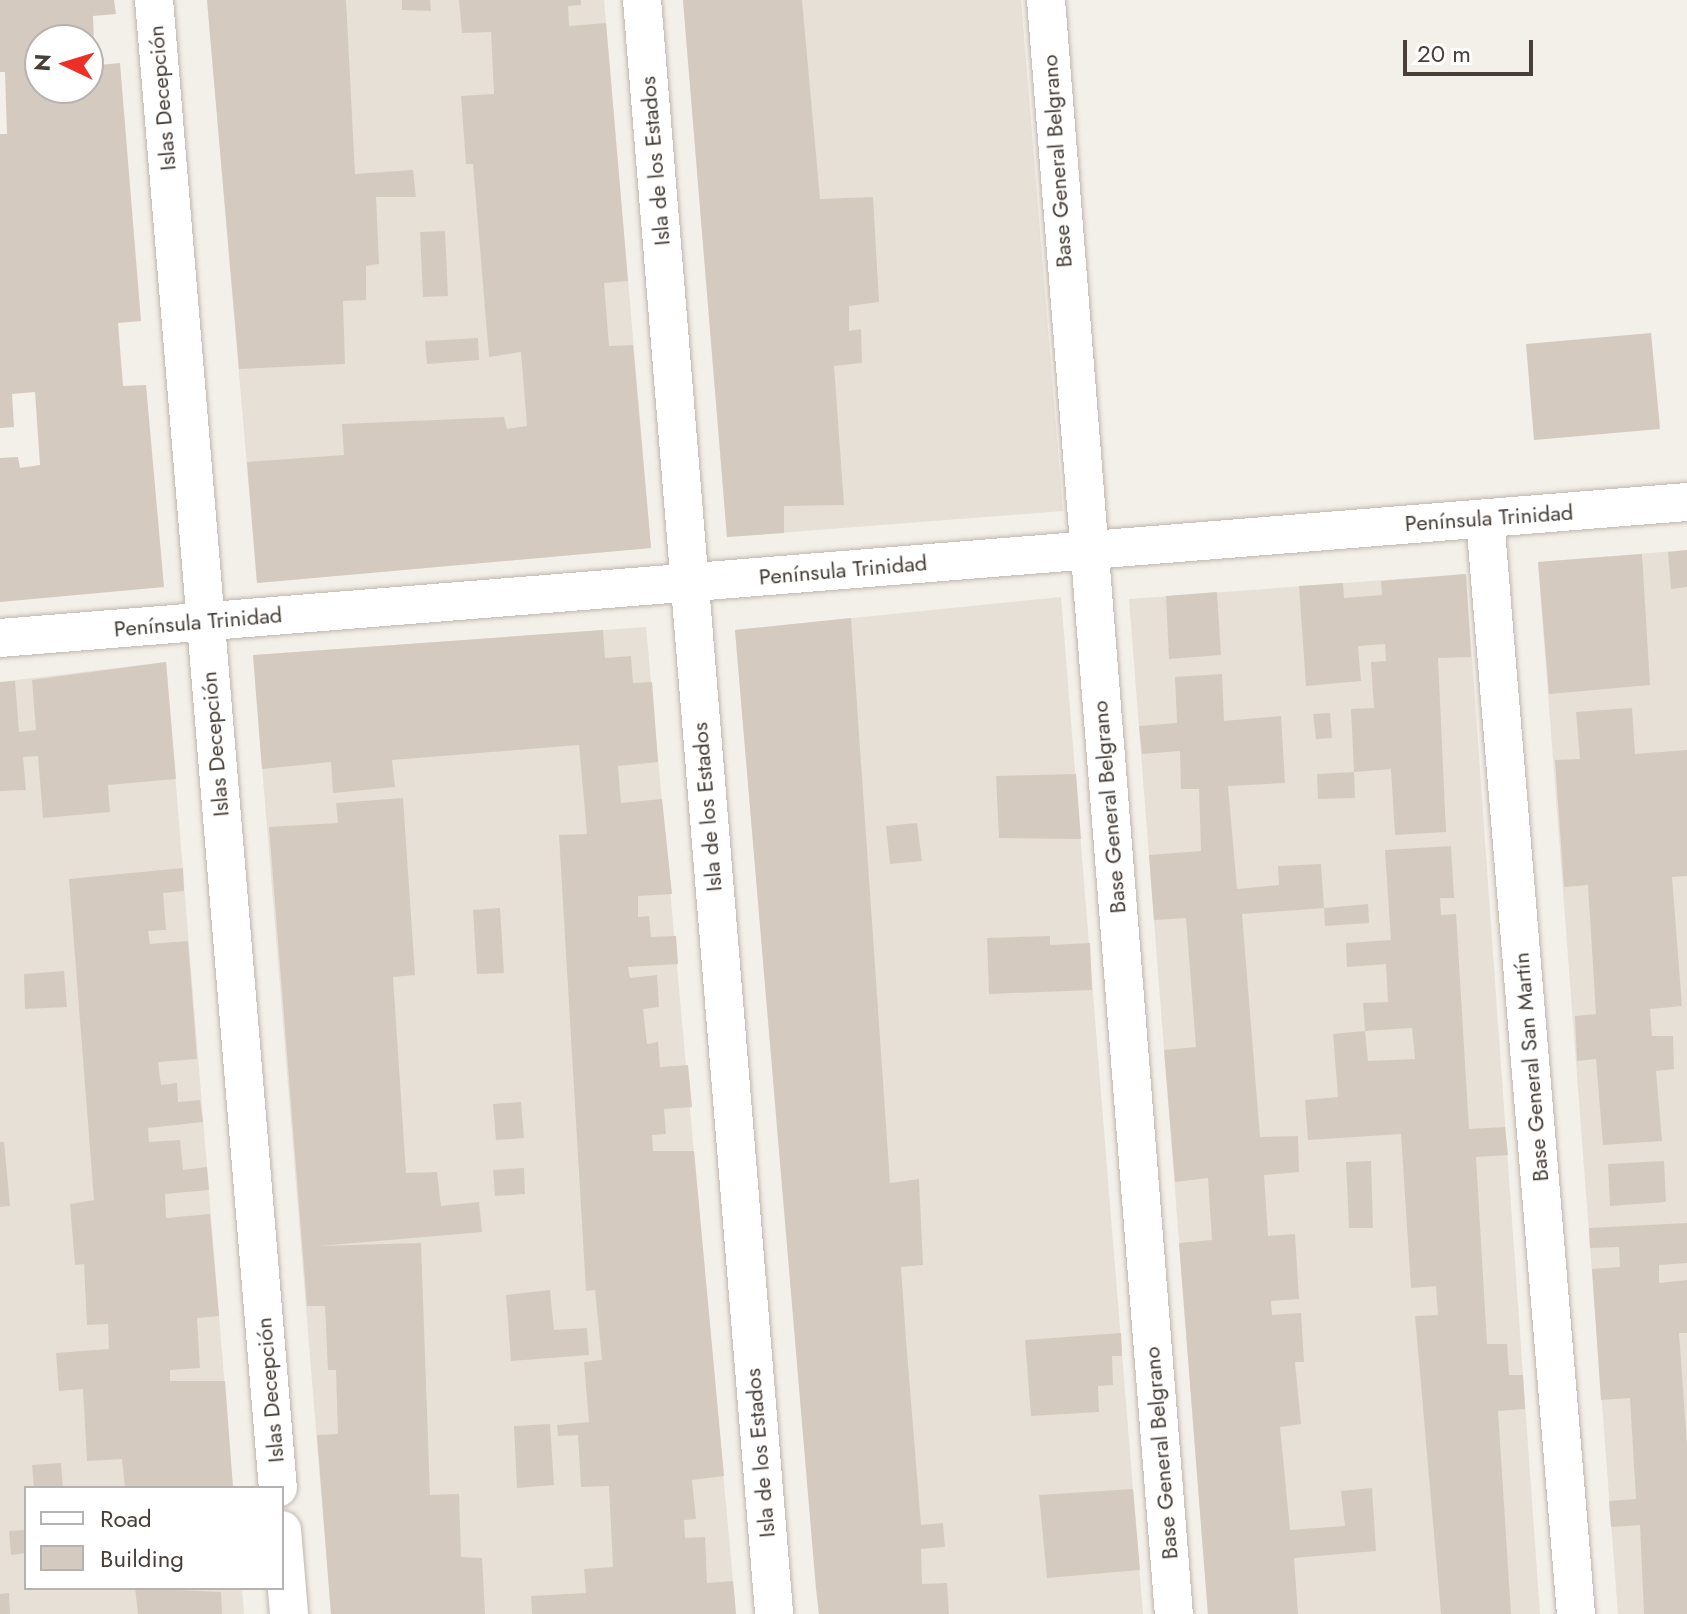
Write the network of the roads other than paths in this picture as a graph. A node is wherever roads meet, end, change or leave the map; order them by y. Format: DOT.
graph roads {
  1 [pos="154,0"];
  2 [pos="642,0"];
  3 [pos="1046,0"];
  4 [pos="1687,502"];
  5 [pos="1485,519"];
  6 [pos="1088,548"];
  7 [pos="688,584"];
  8 [pos="205,621"];
  9 [pos="0,638"];
  10 [pos="278,1486"];
  11 [pos="284,1554"];
  12 [pos="289,1614"];
  13 [pos="774,1614"];
  14 [pos="1174,1614"];
  15 [pos="1576,1614"];
  1 -- 8 [label="street, Islas Decepción"];
  2 -- 7 [label="street, Isla de los Estados"];
  3 -- 6 [label="street, Base General Belgrano"];
  4 -- 5 [label="street, Península Trinidad"];
  5 -- 6 [label="street, Península Trinidad"];
  5 -- 15 [label="street, Base General San Martín"];
  6 -- 7 [label="street, Península Trinidad"];
  6 -- 14 [label="street, Base General Belgrano"];
  7 -- 8 [label="street, Península Trinidad"];
  7 -- 13 [label="street, Isla de los Estados"];
  8 -- 9 [label="street, Península Trinidad"];
  8 -- 10 [label="street, Islas Decepción"];
  11 -- 12 [label="street"];
}
